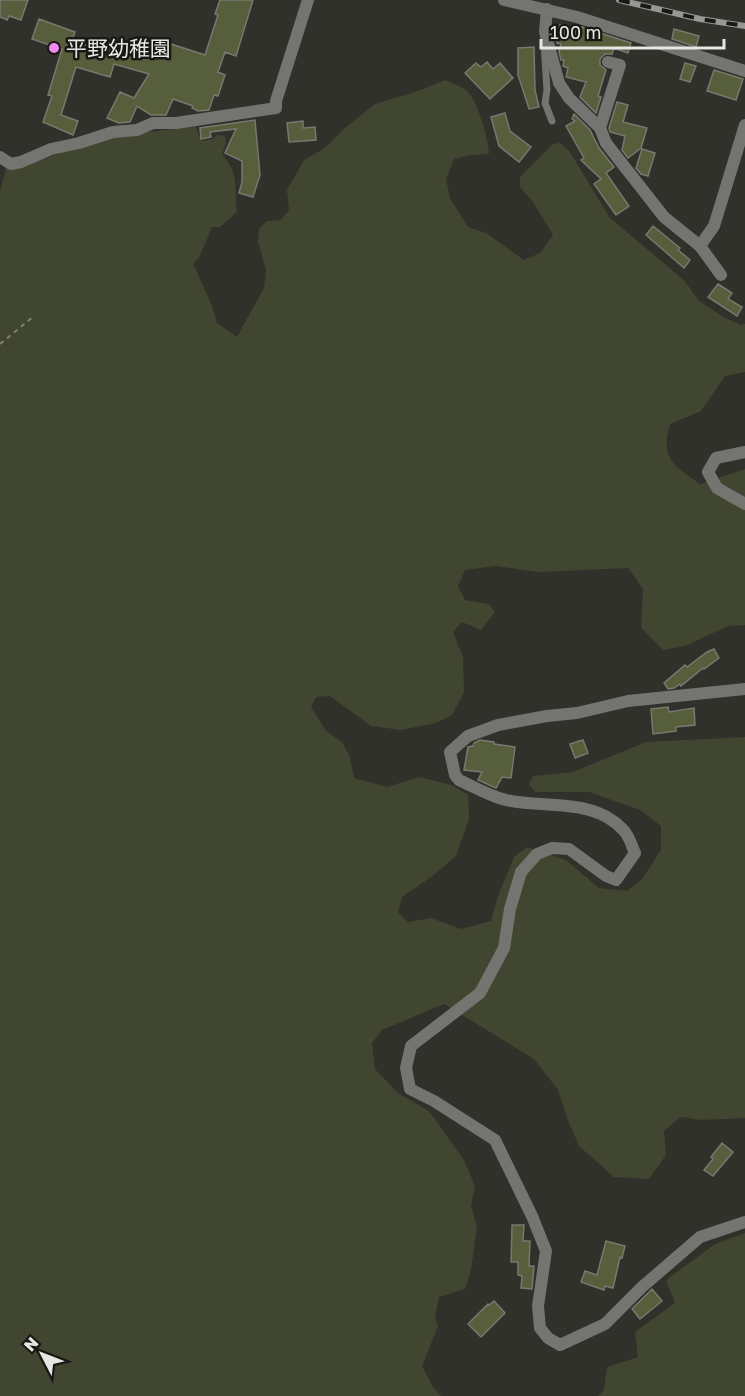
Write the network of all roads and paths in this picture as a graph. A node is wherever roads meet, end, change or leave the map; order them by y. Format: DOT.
graph roads {
  1 [pos="308,0"];
  2 [pos="504,0"];
  3 [pos="547,9"];
  4 [pos="546,38"];
  5 [pos="608,62"];
  6 [pos="745,71"];
  7 [pos="552,122"];
  8 [pos="745,125"];
  9 [pos="600,128"];
  10 [pos="0,157"];
  11 [pos="700,246"];
  12 [pos="722,275"];
  13 [pos="34,315"];
  14 [pos="0,344"];
  15 [pos="745,452"];
  16 [pos="745,504"];
  17 [pos="745,689"];
  18 [pos="745,1222"];
  1 -- 10 [label="street"];
  2 -- 3 [label="street"];
  3 -- 4 [label="street"];
  3 -- 6 [label="street"];
  4 -- 7 [label="lane"];
  4 -- 9 [label="street"];
  5 -- 9 [label="street"];
  8 -- 11 [label="street"];
  9 -- 11 [label="street"];
  11 -- 12 [label="street"];
  13 -- 14 [label="path"];
  15 -- 16 [label="street"];
  17 -- 18 [label="street"];
}
